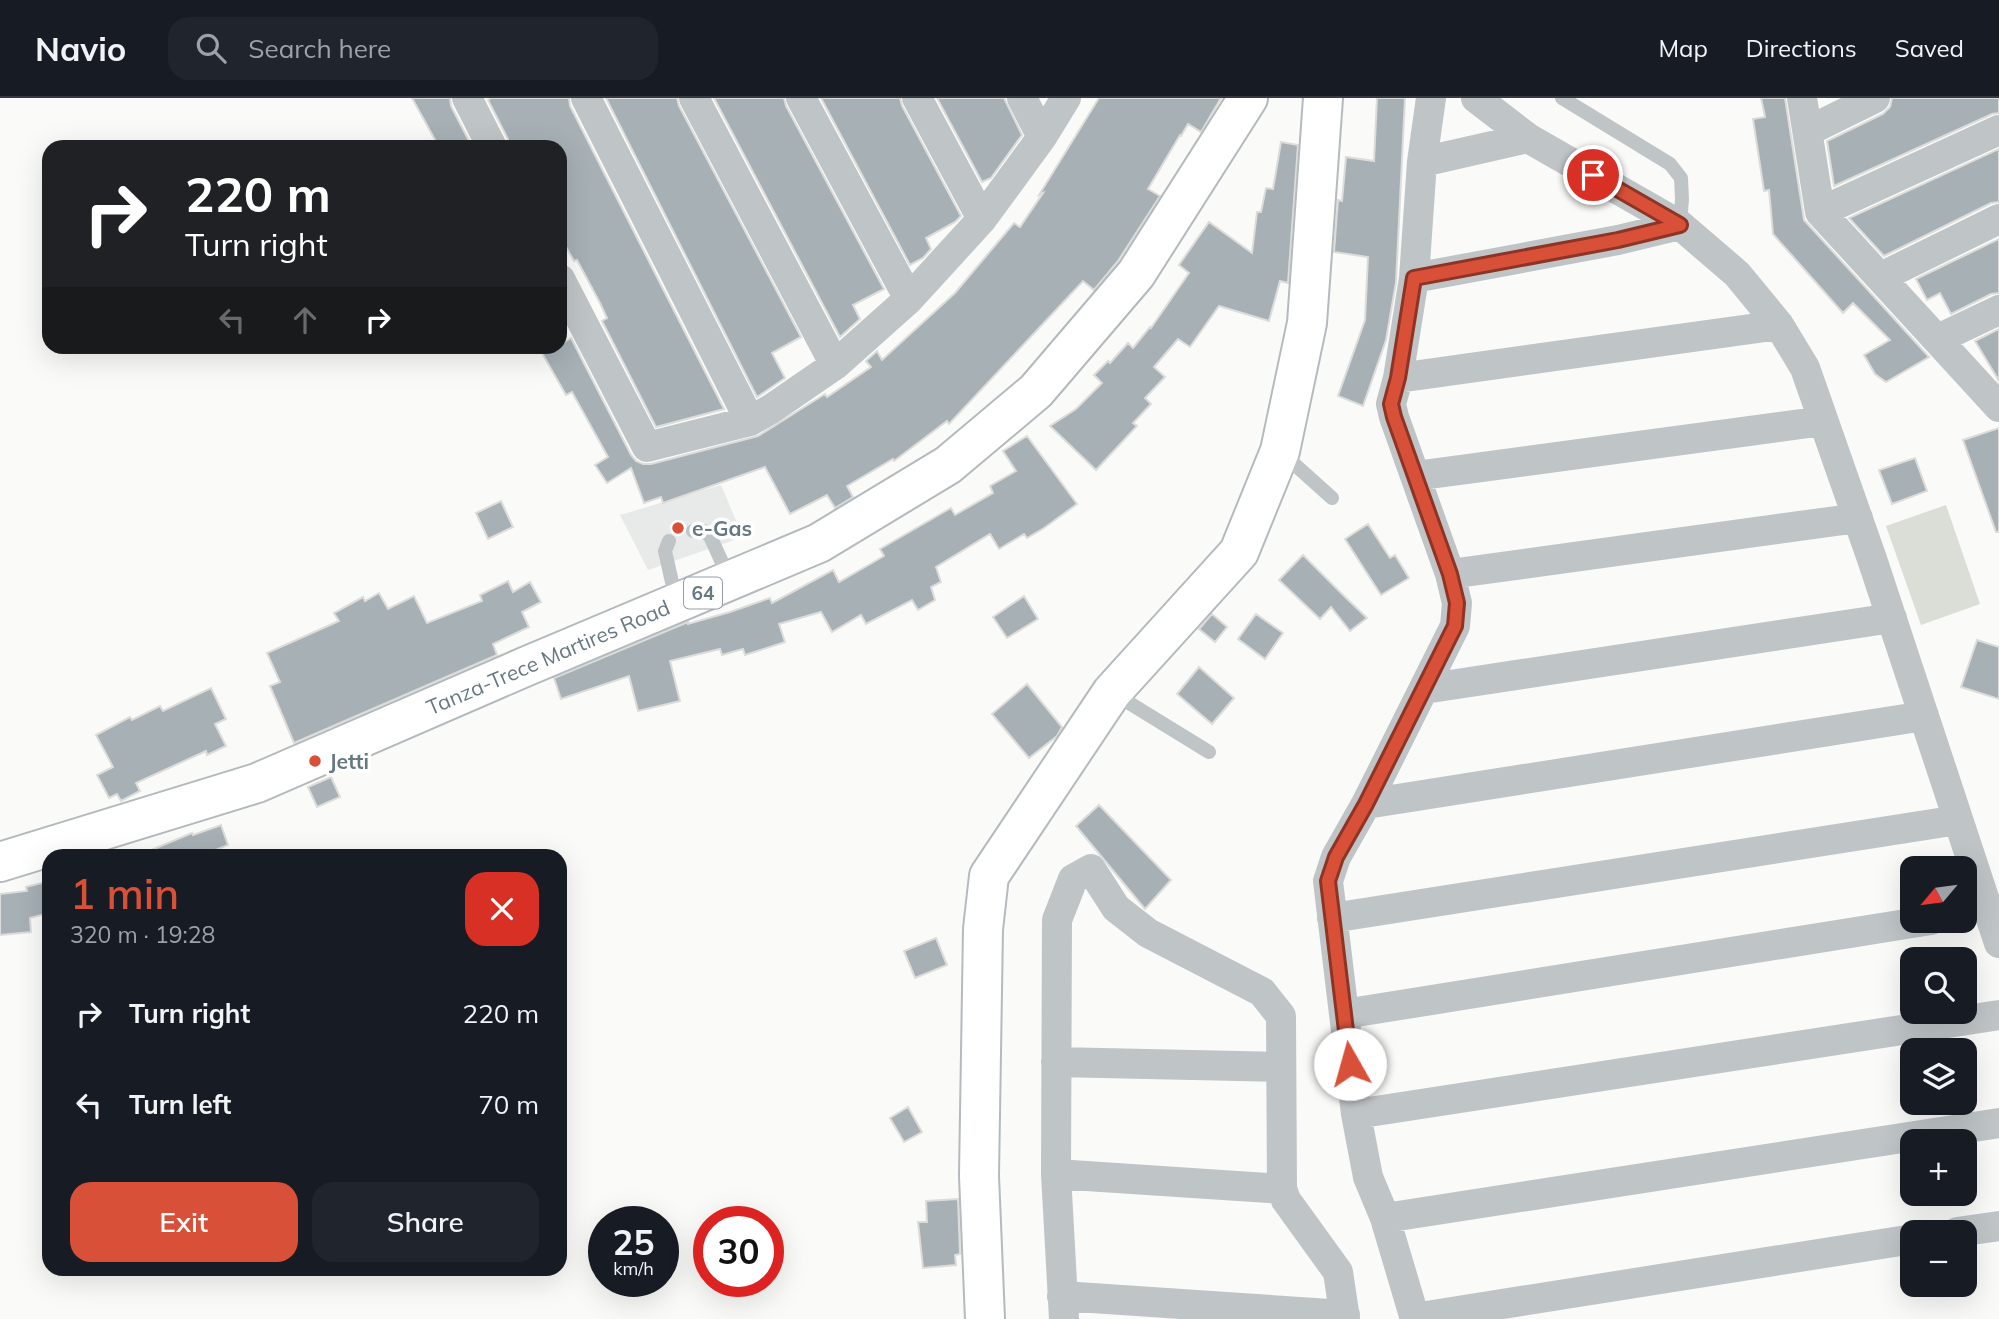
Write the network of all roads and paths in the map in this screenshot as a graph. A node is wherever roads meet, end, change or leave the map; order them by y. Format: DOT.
graph roads {
  1 [pos="467,98"];
  2 [pos="586,98"];
  3 [pos="694,98"];
  4 [pos="802,98"];
  5 [pos="916,98"];
  6 [pos="1022,98"];
  7 [pos="1066,98"];
  8 [pos="1248,98"];
  9 [pos="1323,98"];
  10 [pos="1431,98"];
  11 [pos="1476,98"];
  12 [pos="1562,98"];
  13 [pos="1802,98"];
  14 [pos="1875,98"];
  15 [pos="1999,130"];
  16 [pos="1808,131"];
  17 [pos="1042,137"];
  18 [pos="1528,138"];
  19 [pos="488,140"];
  20 [pos="1422,162"];
  21 [pos="1820,212"];
  22 [pos="982,219"];
  23 [pos="1999,219"];
  24 [pos="1680,225"];
  25 [pos="1881,277"];
  26 [pos="1414,278"];
  27 [pos="567,293"];
  28 [pos="909,299"];
  29 [pos="1999,310"];
  30 [pos="1779,325"];
  31 [pos="1938,339"];
  32 [pos="835,365"];
  33 [pos="1398,378"];
  34 [pos="1999,407"];
  35 [pos="750,421"];
  36 [pos="1824,421"];
  37 [pos="1280,451"];
  38 [pos="1415,476"];
  39 [pos="1332,498"];
  40 [pos="1858,518"];
  41 [pos="692,531"];
  42 [pos="669,541"];
  43 [pos="1450,574"];
  44 [pos="730,581"];
  45 [pos="676,602"];
  46 [pos="1892,618"];
  47 [pos="1424,689"];
  48 [pos="1112,692"];
  49 [pos="1924,716"];
  50 [pos="1209,752"];
  51 [pos="1366,804"];
  52 [pos="1958,820"];
  53 [pos="42,849"];
  54 [pos="42,849"];
  55 [pos="1965,856"];
  56 [pos="0,862"];
  57 [pos="1978,914"];
  58 [pos="1332,918"];
  59 [pos="1900,925"];
  60 [pos="1999,943"];
  61 [pos="1344,1014"];
  62 [pos="1999,1015"];
  63 [pos="1056,1062"];
  64 [pos="1281,1067"];
  65 [pos="1356,1114"];
  66 [pos="1999,1122"];
  67 [pos="1056,1174"];
  68 [pos="1282,1189"];
  69 [pos="1385,1218"];
  70 [pos="1999,1226"];
  71 [pos="1977,1229"];
  72 [pos="1900,1241"];
  73 [pos="1063,1307"];
  74 [pos="1345,1317"];
  75 [pos="1414,1318"];
  76 [pos="985,1319"];
  1 -- 19 [label="street"];
  2 -- 35 [label="street"];
  3 -- 32 [label="street"];
  4 -- 28 [label="street"];
  5 -- 22 [label="street"];
  6 -- 17 [label="street"];
  7 -- 17 [label="street"];
  8 -- 44 [label="main road, Tanza-Trece Martires Road / 64"];
  9 -- 37 [label="main road"];
  10 -- 20 [label="street"];
  11 -- 18 [label="street"];
  12 -- 24 [label="lane"];
  13 -- 16 [label="street"];
  14 -- 16 [label="street"];
  15 -- 21 [label="street"];
  16 -- 21 [label="street"];
  17 -- 22 [label="street"];
  18 -- 20 [label="street"];
  18 -- 24 [label="street"];
  20 -- 26 [label="street"];
  21 -- 25 [label="street"];
  22 -- 28 [label="street"];
  23 -- 25 [label="street"];
  24 -- 26 [label="street"];
  24 -- 30 [label="street"];
  25 -- 31 [label="street"];
  26 -- 33 [label="street"];
  27 -- 35 [label="street"];
  28 -- 32 [label="street"];
  29 -- 31 [label="street"];
  30 -- 33 [label="street"];
  30 -- 36 [label="street"];
  31 -- 34 [label="street"];
  32 -- 35 [label="street"];
  33 -- 38 [label="street"];
  36 -- 38 [label="street"];
  36 -- 40 [label="street"];
  37 -- 39 [label="lane"];
  37 -- 48 [label="main road"];
  38 -- 43 [label="street"];
  40 -- 43 [label="street"];
  40 -- 46 [label="street"];
  41 -- 44 [label="lane"];
  42 -- 45 [label="lane"];
  43 -- 47 [label="street"];
  44 -- 45 [label="main road, Tanza-Trece Martires Road / 64"];
  45 -- 53 [label="main road, Tanza-Trece Martires Road / 64"];
  46 -- 47 [label="street"];
  46 -- 49 [label="street"];
  47 -- 51 [label="street"];
  48 -- 50 [label="lane"];
  48 -- 76 [label="main road"];
  49 -- 51 [label="street"];
  49 -- 52 [label="street"];
  51 -- 58 [label="street"];
  52 -- 55 [label="street"];
  52 -- 58 [label="street"];
  54 -- 56 [label="main road, Tanza-Trece Martires Road / 64"];
  57 -- 60 [label="street"];
  58 -- 61 [label="street"];
  59 -- 61 [label="street"];
  61 -- 65 [label="street"];
  62 -- 65 [label="street"];
  63 -- 64 [label="street"];
  63 -- 64 [label="street"];
  63 -- 67 [label="street"];
  64 -- 68 [label="street"];
  65 -- 69 [label="street"];
  66 -- 69 [label="street"];
  67 -- 68 [label="street"];
  67 -- 73 [label="street"];
  68 -- 74 [label="street"];
  69 -- 75 [label="street"];
  70 -- 71 [label="street"];
  72 -- 75 [label="street"];
  73 -- 74 [label="street"];
}
